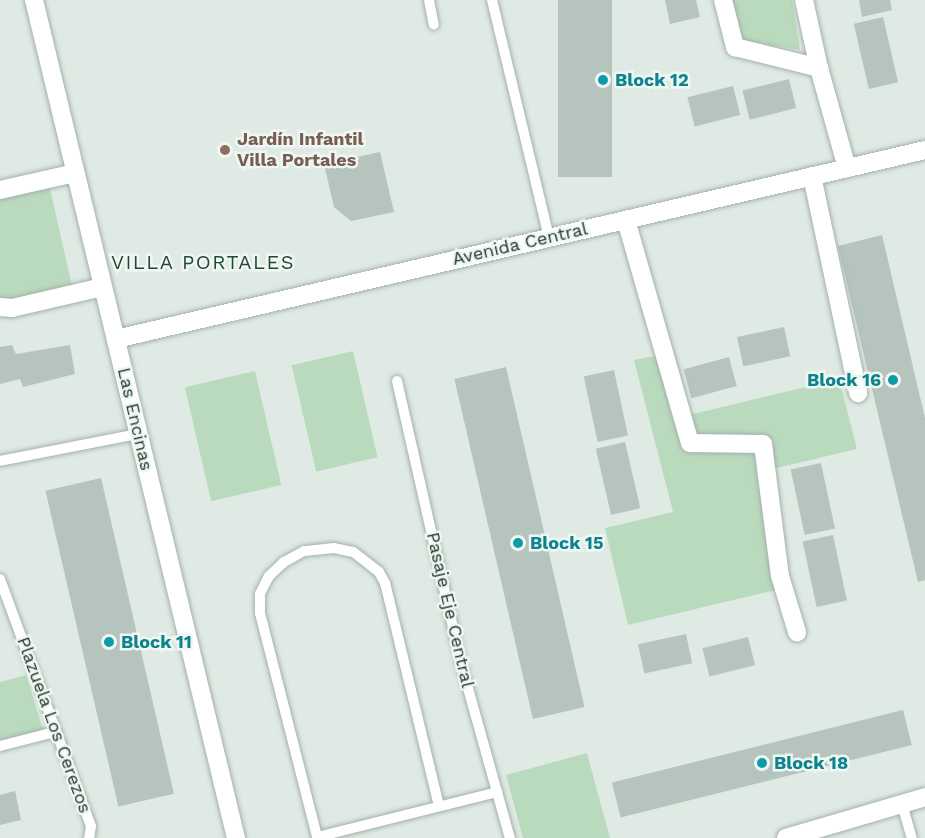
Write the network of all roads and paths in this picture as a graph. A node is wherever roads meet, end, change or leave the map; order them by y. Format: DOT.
graph roads {
  1 [pos="34,0"];
  2 [pos="429,0"];
  3 [pos="492,0"];
  4 [pos="723,0"];
  5 [pos="804,0"];
  6 [pos="434,25"];
  7 [pos="819,68"];
  8 [pos="925,150"];
  9 [pos="847,168"];
  10 [pos="75,173"];
  11 [pos="812,176"];
  12 [pos="0,190"];
  13 [pos="626,220"];
  14 [pos="549,238"];
  15 [pos="103,287"];
  16 [pos="0,307"];
  17 [pos="116,339"];
  18 [pos="397,381"];
  19 [pos="858,393"];
  20 [pos="138,434"];
  21 [pos="0,461"];
  22 [pos="0,579"];
  23 [pos="797,632"];
  24 [pos="55,732"];
  25 [pos="0,746"];
  26 [pos="497,792"];
  27 [pos="925,798"];
  28 [pos="902,804"];
  29 [pos="439,806"];
  30 [pos="89,838"];
  31 [pos="236,838"];
  32 [pos="510,838"];
  33 [pos="786,838"];
  34 [pos="912,838"];
  1 -- 10 [label="street, Las Encinas"];
  2 -- 6 [label="lane"];
  3 -- 14 [label="lane"];
  4 -- 7 [label="street"];
  5 -- 7 [label="street"];
  7 -- 9 [label="street"];
  8 -- 9 [label="street, Avenida Central"];
  9 -- 11 [label="street, Avenida Central"];
  10 -- 12 [label="street"];
  10 -- 15 [label="street, Las Encinas"];
  11 -- 13 [label="street, Avenida Central"];
  11 -- 19 [label="street"];
  13 -- 14 [label="street, Avenida Central"];
  13 -- 23 [label="street"];
  14 -- 17 [label="street, Avenida Central"];
  15 -- 16 [label="street"];
  15 -- 17 [label="street, Las Encinas"];
  17 -- 20 [label="street, Las Encinas"];
  18 -- 26 [label="lane, Pasaje Eje Central"];
  20 -- 21 [label="lane"];
  20 -- 31 [label="street, Las Encinas"];
  22 -- 24 [label="lane, Plazuela Los Cerezos"];
  24 -- 25 [label="lane"];
  24 -- 30 [label="lane, Plazuela Los Cerezos"];
  26 -- 29 [label="lane"];
  26 -- 32 [label="lane, Pasaje Eje Central"];
  27 -- 28 [label="street"];
  28 -- 33 [label="street"];
  28 -- 34 [label="lane"];
  29 -- 29 [label="lane"];
}
